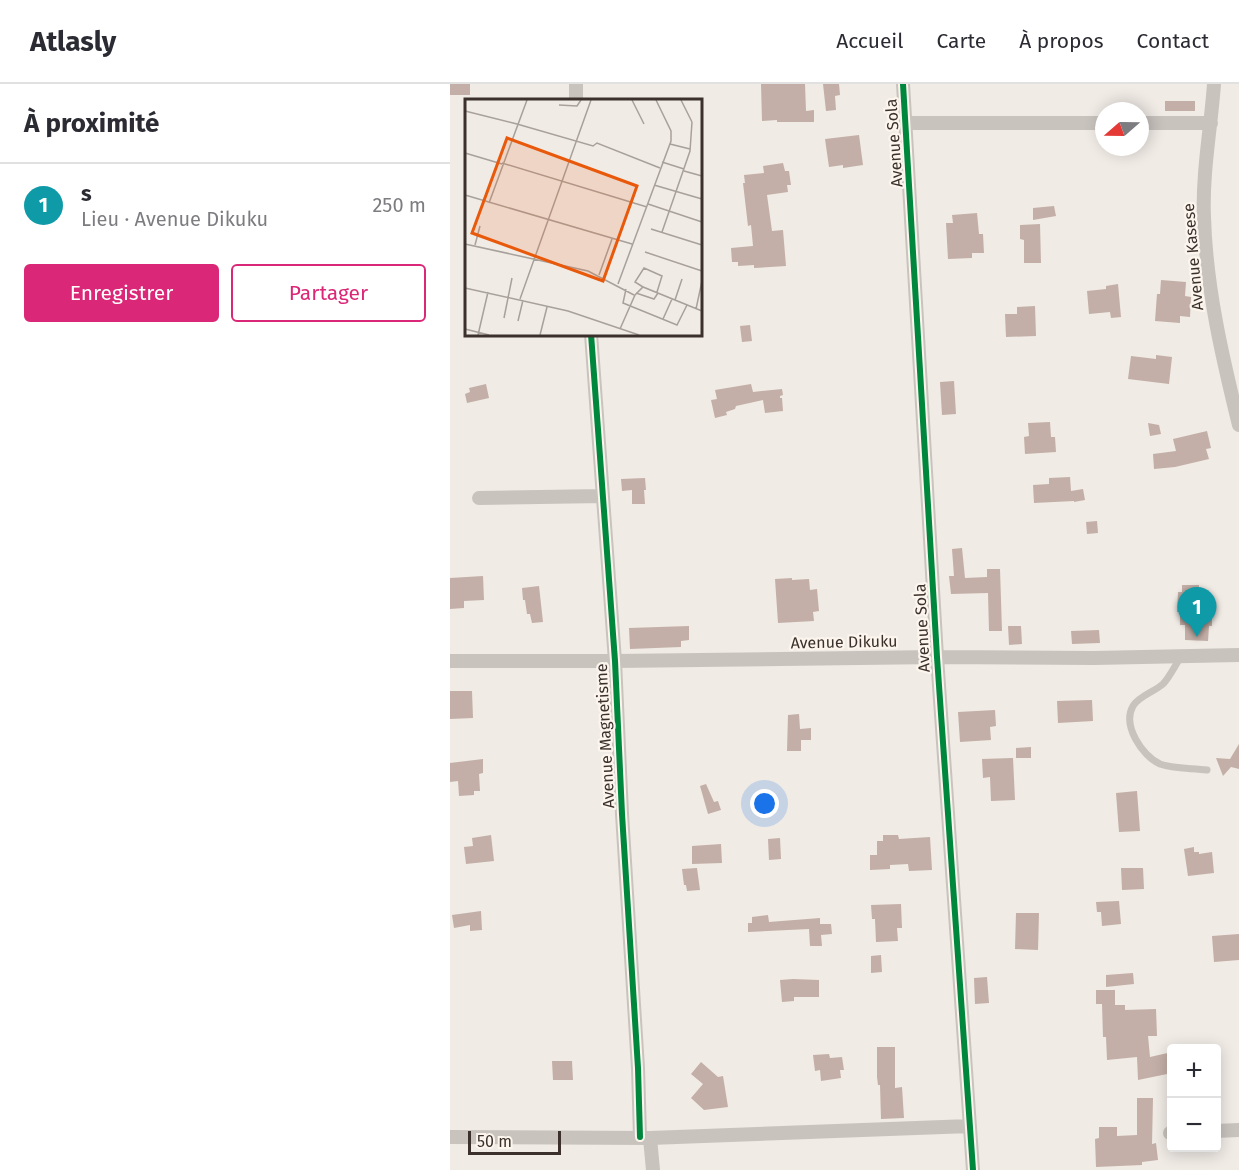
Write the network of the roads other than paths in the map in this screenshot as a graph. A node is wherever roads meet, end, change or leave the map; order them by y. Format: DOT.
graph roads {
  1 [pos="903,84"];
  2 [pos="1214,84"];
  3 [pos="907,123"];
  4 [pos="1095,123"];
  5 [pos="1149,123"];
  6 [pos="1211,123"];
  7 [pos="591,336"];
  8 [pos="1239,425"];
  9 [pos="603,496"];
  10 [pos="479,498"];
  11 [pos="1239,656"];
  12 [pos="937,657"];
  13 [pos="1181,657"];
  14 [pos="450,660"];
  15 [pos="615,661"];
  16 [pos="1207,770"];
  17 [pos="970,1126"];
  18 [pos="1239,1130"];
  19 [pos="1221,1131"];
  20 [pos="450,1137"];
  21 [pos="645,1138"];
  22 [pos="653,1170"];
  23 [pos="973,1170"];
  1 -- 3 [label="street, Avenue Sola"];
  2 -- 6 [label="street, Avenue Kasese"];
  3 -- 4 [label="street"];
  3 -- 12 [label="street, Avenue Sola"];
  5 -- 6 [label="street"];
  6 -- 8 [label="street, Avenue Kasese"];
  7 -- 9 [label="street, Avenue Magnetisme"];
  9 -- 10 [label="street"];
  9 -- 15 [label="street, Avenue Magnetisme"];
  11 -- 13 [label="street, Avenue Dikuku"];
  12 -- 13 [label="street, Avenue Dikuku"];
  12 -- 15 [label="street, Avenue Dikuku"];
  12 -- 17 [label="street, Avenue Sola"];
  13 -- 16 [label="lane"];
  14 -- 15 [label="street, Avenue Dikuku"];
  15 -- 21 [label="street, Avenue Magnetisme"];
  17 -- 21 [label="street"];
  17 -- 23 [label="street, Avenue Sola"];
  18 -- 19 [label="street"];
  20 -- 21 [label="street"];
  21 -- 22 [label="street, Avenue Magnetisme"];
}
